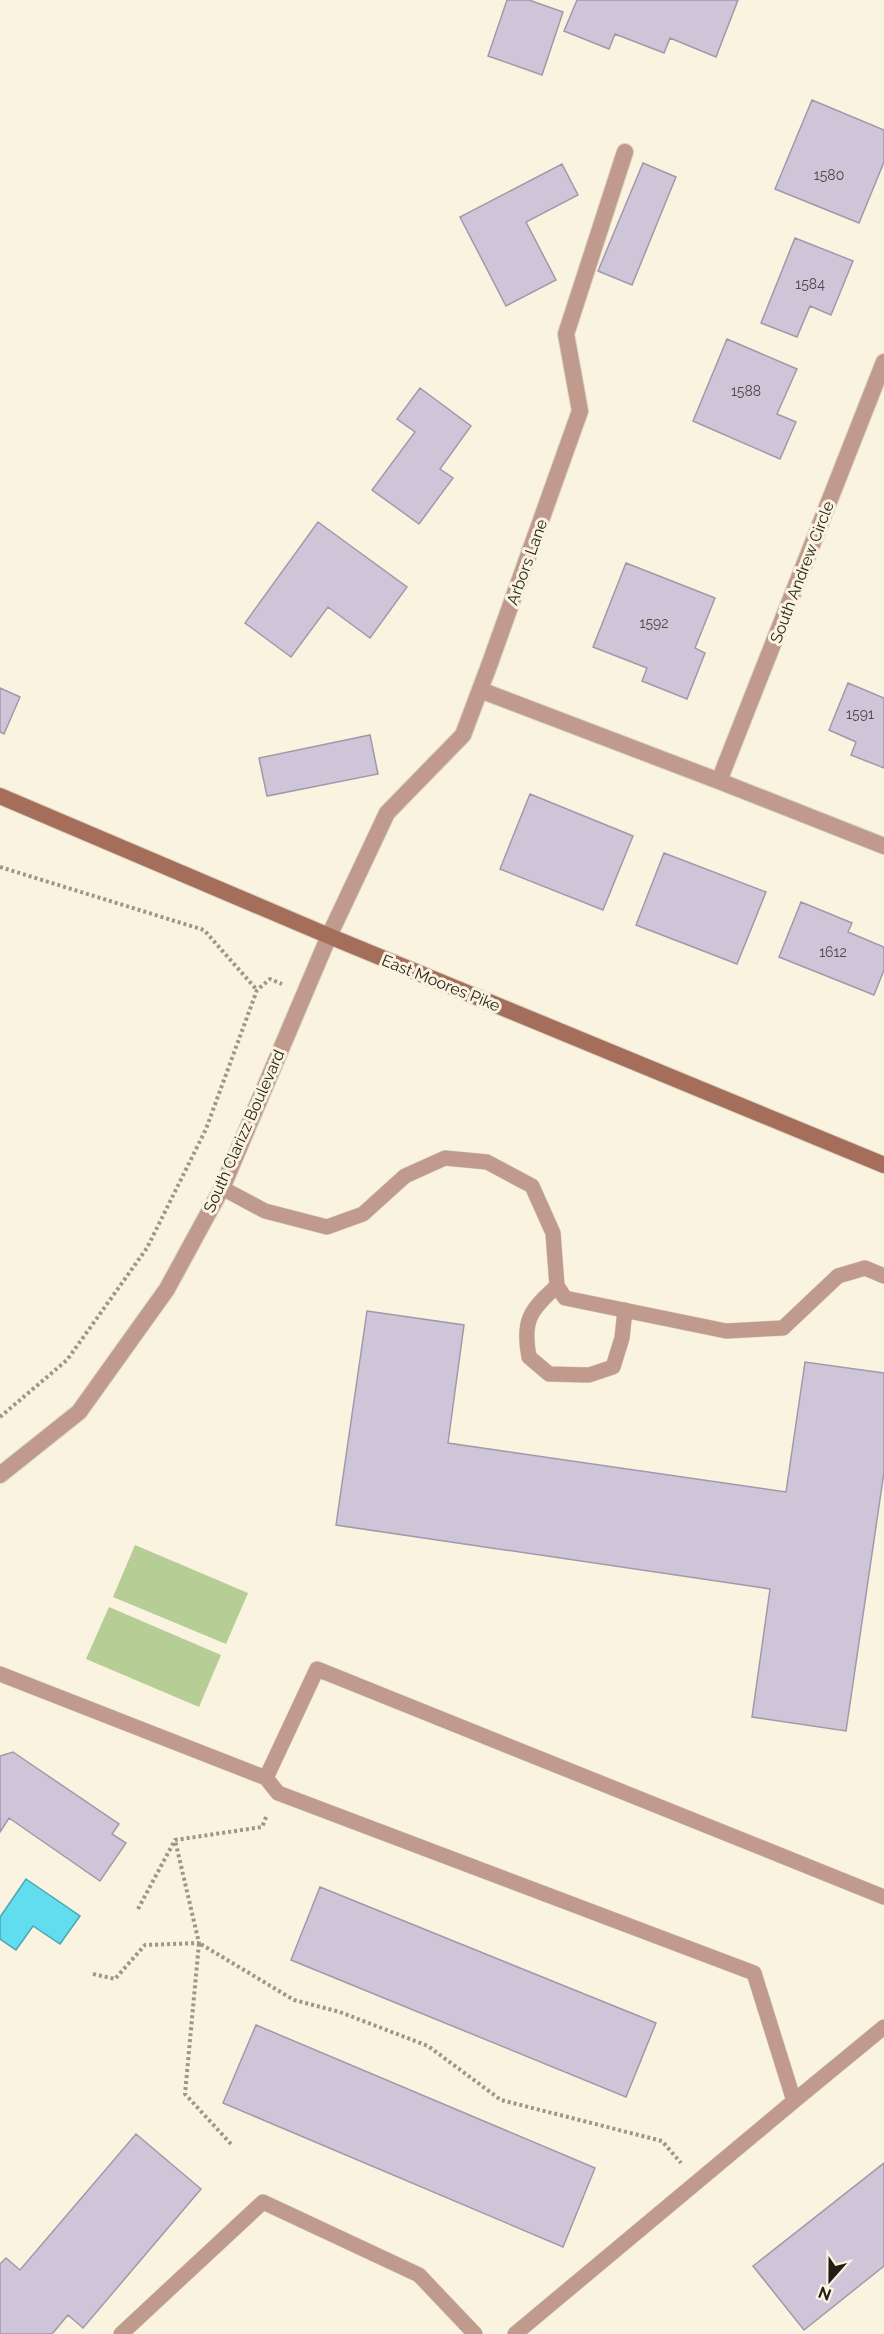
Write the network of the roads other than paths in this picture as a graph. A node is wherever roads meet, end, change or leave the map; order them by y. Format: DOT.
graph roads {
  1 [pos="625,152"];
  2 [pos="884,362"];
  3 [pos="480,690"];
  4 [pos="719,781"];
  5 [pos="0,796"];
  6 [pos="884,846"];
  7 [pos="329,936"];
  8 [pos="884,1165"];
  9 [pos="222,1188"];
  10 [pos="884,1276"];
  11 [pos="557,1286"];
  12 [pos="625,1310"];
  13 [pos="0,1475"];
  14 [pos="0,1674"];
  15 [pos="266,1778"];
  16 [pos="884,1897"];
  17 [pos="884,2027"];
  18 [pos="794,2101"];
  19 [pos="121,2334"];
  20 [pos="475,2334"];
  21 [pos="515,2334"];
  1 -- 3 [label="street, Arbors Lane"];
  2 -- 4 [label="street, South Andrew Circle"];
  3 -- 4 [label="street"];
  3 -- 7 [label="street, Arbors Lane"];
  4 -- 6 [label="street"];
  5 -- 7 [label="main road, East Moores Pike"];
  7 -- 8 [label="main road, East Moores Pike"];
  7 -- 9 [label="street, South Clarizz Boulevard"];
  9 -- 11 [label="lane"];
  9 -- 13 [label="street, South Clarizz Boulevard"];
  10 -- 12 [label="lane"];
  11 -- 12 [label="lane"];
  11 -- 12 [label="lane"];
  14 -- 15 [label="lane"];
  15 -- 16 [label="lane"];
  15 -- 18 [label="lane"];
  17 -- 18 [label="lane"];
  18 -- 21 [label="lane"];
  19 -- 20 [label="lane"];
}
